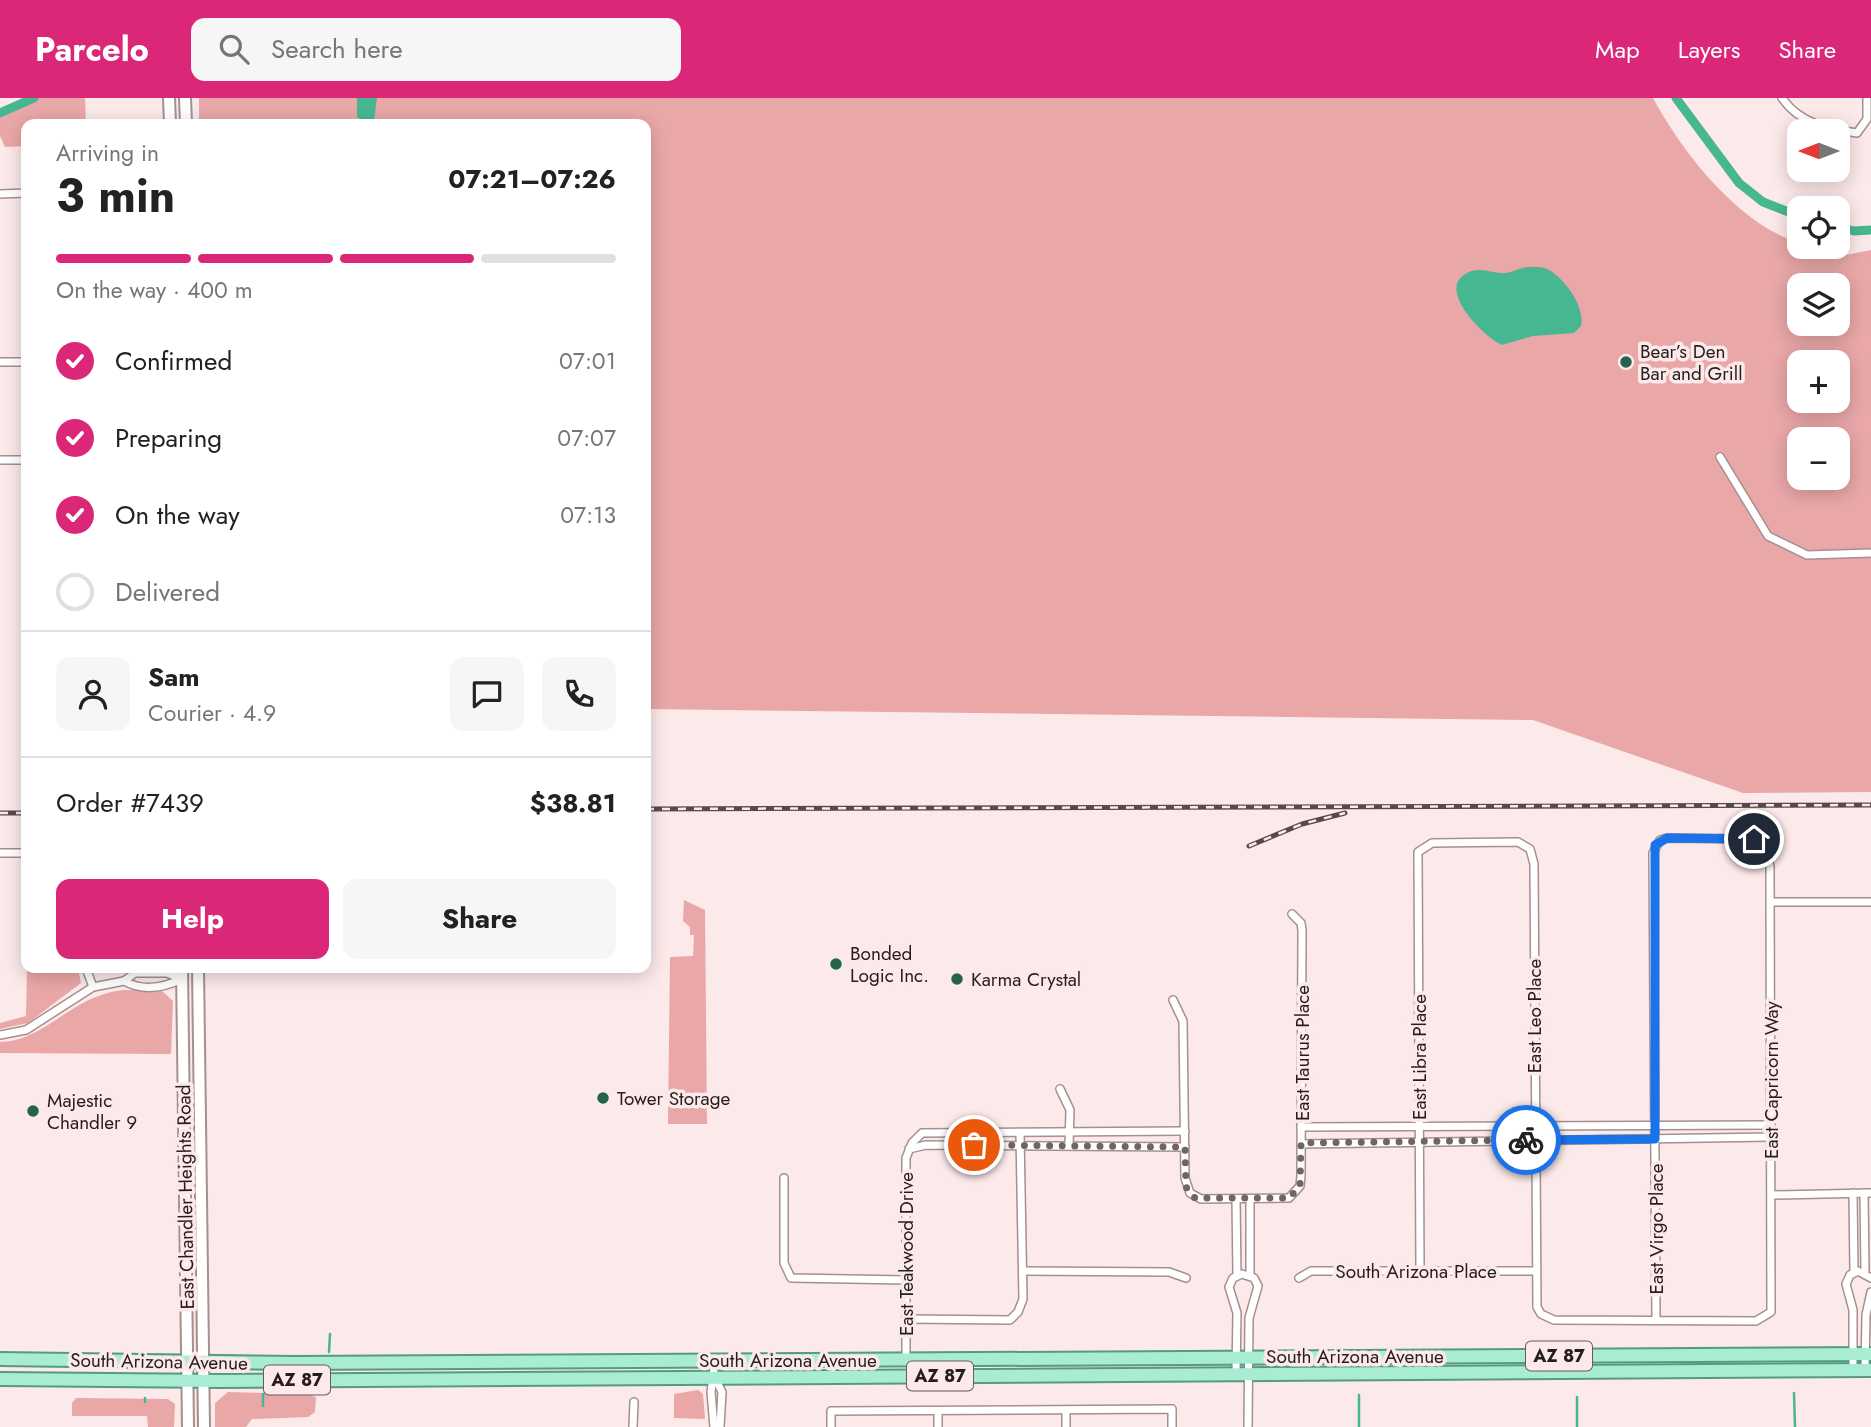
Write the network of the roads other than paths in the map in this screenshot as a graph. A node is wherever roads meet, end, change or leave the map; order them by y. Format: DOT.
graph roads {
  1 [pos="169,98"];
  2 [pos="185,98"];
  3 [pos="1782,98"];
  4 [pos="1867,98"];
  5 [pos="170,119"];
  6 [pos="186,119"];
  7 [pos="21,193"];
  8 [pos="0,194"];
  9 [pos="0,362"];
  10 [pos="21,362"];
  11 [pos="1720,457"];
  12 [pos="0,460"];
  13 [pos="21,460"];
  14 [pos="1871,553"];
  15 [pos="1655,845"];
  16 [pos="1526,846"];
  17 [pos="0,853"];
  18 [pos="21,853"];
  19 [pos="1771,902"];
  20 [pos="1871,902"];
  21 [pos="1292,914"];
  22 [pos="88,973"];
  23 [pos="182,973"];
  24 [pos="198,973"];
  25 [pos="124,981"];
  26 [pos="93,987"];
  27 [pos="1173,1000"];
  28 [pos="0,1035"];
  29 [pos="1060,1088"];
  30 [pos="1655,1125"];
  31 [pos="1772,1125"];
  32 [pos="1419,1126"];
  33 [pos="1535,1126"];
  34 [pos="1301,1127"];
  35 [pos="1185,1131"];
  36 [pos="1067,1132"];
  37 [pos="1020,1134"];
  38 [pos="1772,1137"];
  39 [pos="1655,1139"];
  40 [pos="1535,1140"];
  41 [pos="1419,1142"];
  42 [pos="1301,1143"];
  43 [pos="1021,1145"];
  44 [pos="1069,1146"];
  45 [pos="1185,1147"];
  46 [pos="909,1149"];
  47 [pos="783,1178"];
  48 [pos="1868,1193"];
  49 [pos="1853,1194"];
  50 [pos="1772,1195"];
  51 [pos="1236,1199"];
  52 [pos="1250,1199"];
  53 [pos="1023,1271"];
  54 [pos="1420,1271"];
  55 [pos="1535,1271"];
  56 [pos="1854,1272"];
  57 [pos="1237,1275"];
  58 [pos="1868,1275"];
  59 [pos="1250,1276"];
  60 [pos="1186,1278"];
  61 [pos="1299,1278"];
  62 [pos="906,1280"];
  63 [pos="1871,1292"];
  64 [pos="907,1319"];
  65 [pos="1656,1320"];
  66 [pos="1863,1354"];
  67 [pos="1242,1357"];
  68 [pos="0,1359"];
  69 [pos="906,1359"];
  70 [pos="715,1360"];
  71 [pos="187,1361"];
  72 [pos="446,1362"];
  73 [pos="203,1363"];
  74 [pos="1863,1370"];
  75 [pos="1242,1374"];
  76 [pos="715,1377"];
  77 [pos="446,1378"];
  78 [pos="0,1379"];
  79 [pos="188,1381"];
  80 [pos="203,1381"];
  81 [pos="634,1402"];
  82 [pos="1066,1410"];
  83 [pos="938,1412"];
  84 [pos="188,1427"];
  85 [pos="204,1427"];
  86 [pos="633,1427"];
  87 [pos="714,1427"];
  88 [pos="720,1427"];
  89 [pos="831,1427"];
  90 [pos="938,1427"];
  91 [pos="1066,1427"];
  92 [pos="1172,1427"];
  93 [pos="1248,1427"];
  1 -- 5 [label="main road"];
  2 -- 6 [label="main road"];
  3 -- 4 [label="street"];
  7 -- 8 [label="street"];
  9 -- 10 [label="street"];
  11 -- 14 [label="street"];
  12 -- 13 [label="street"];
  15 -- 19 [label="street, East Capricorn Way"];
  15 -- 30 [label="street, East Virgo Place"];
  16 -- 32 [label="street, East Libra Place"];
  16 -- 33 [label="street, East Leo Place"];
  17 -- 18 [label="street"];
  19 -- 20 [label="street"];
  19 -- 31 [label="street, East Capricorn Way"];
  21 -- 34 [label="street, East Taurus Place"];
  22 -- 26 [label="street"];
  23 -- 25 [label="street"];
  23 -- 25 [label="street"];
  23 -- 71 [label="main road, East Chandler Heights Road"];
  24 -- 73 [label="main road, East Chandler Heights Road"];
  25 -- 26 [label="street"];
  26 -- 28 [label="street"];
  27 -- 35 [label="street"];
  29 -- 36 [label="street"];
  30 -- 31 [label="street"];
  30 -- 33 [label="street"];
  30 -- 39 [label="street, East Virgo Place"];
  31 -- 38 [label="street, East Capricorn Way"];
  32 -- 33 [label="street"];
  32 -- 34 [label="street"];
  32 -- 41 [label="street, East Libra Place"];
  33 -- 40 [label="street, East Leo Place"];
  34 -- 42 [label="street, East Taurus Place"];
  35 -- 36 [label="street"];
  35 -- 45 [label="street"];
  36 -- 37 [label="street"];
  36 -- 44 [label="street"];
  37 -- 43 [label="street"];
  37 -- 46 [label="street"];
  38 -- 39 [label="street"];
  38 -- 50 [label="street, East Capricorn Way"];
  39 -- 40 [label="street"];
  39 -- 65 [label="street, East Virgo Place"];
  40 -- 41 [label="street"];
  40 -- 55 [label="street, East Leo Place"];
  41 -- 42 [label="street"];
  41 -- 54 [label="street, East Libra Place"];
  42 -- 52 [label="street, East Taurus Place"];
  43 -- 44 [label="street"];
  43 -- 46 [label="street"];
  43 -- 53 [label="street"];
  44 -- 45 [label="street"];
  45 -- 51 [label="street"];
  46 -- 62 [label="street, East Teakwood Drive"];
  47 -- 62 [label="street"];
  48 -- 49 [label="street"];
  48 -- 58 [label="street"];
  49 -- 50 [label="street"];
  49 -- 56 [label="street"];
  50 -- 65 [label="street, East Capricorn Way"];
  51 -- 52 [label="street"];
  51 -- 57 [label="street"];
  52 -- 59 [label="street"];
  53 -- 60 [label="street"];
  53 -- 64 [label="street"];
  54 -- 55 [label="street, South Arizona Place"];
  54 -- 61 [label="street, South Arizona Place"];
  55 -- 65 [label="street, East Leo Place"];
  56 -- 58 [label="street"];
  56 -- 66 [label="street"];
  57 -- 59 [label="street"];
  57 -- 67 [label="street"];
  59 -- 67 [label="street"];
  62 -- 64 [label="street, East Teakwood Drive"];
  63 -- 66 [label="street"];
  64 -- 69 [label="street, East Teakwood Drive"];
  66 -- 67 [label="main road, South Arizona Avenue / AZ 87"];
  66 -- 74 [label="street"];
  66 -- 74 [label="street"];
  67 -- 69 [label="main road, South Arizona Avenue / AZ 87"];
  67 -- 75 [label="street"];
  67 -- 75 [label="street"];
  68 -- 71 [label="main road, South Arizona Avenue / AZ 87"];
  69 -- 70 [label="main road, South Arizona Avenue / AZ 87"];
  70 -- 72 [label="main road, South Arizona Avenue / AZ 87"];
  70 -- 76 [label="street"];
  71 -- 73 [label="main road, South Arizona Avenue / AZ 87"];
  71 -- 79 [label="main road, East Chandler Heights Road"];
  72 -- 73 [label="main road, South Arizona Avenue / AZ 87"];
  72 -- 77 [label="main road"];
  73 -- 80 [label="main road, East Chandler Heights Road"];
  74 -- 75 [label="main road, South Arizona Avenue / AZ 87"];
  75 -- 76 [label="main road, South Arizona Avenue / AZ 87"];
  75 -- 93 [label="street"];
  76 -- 77 [label="main road, South Arizona Avenue / AZ 87"];
  76 -- 87 [label="street"];
  76 -- 88 [label="street"];
  77 -- 80 [label="main road, South Arizona Avenue / AZ 87"];
  78 -- 79 [label="main road, South Arizona Avenue / AZ 87"];
  79 -- 80 [label="main road, South Arizona Avenue / AZ 87"];
  79 -- 84 [label="main road, East Chandler Heights Road"];
  80 -- 85 [label="main road, East Chandler Heights Road"];
  81 -- 86 [label="street"];
  82 -- 83 [label="street"];
  82 -- 91 [label="street"];
  82 -- 92 [label="street"];
  83 -- 89 [label="street"];
  83 -- 90 [label="street"];
}
